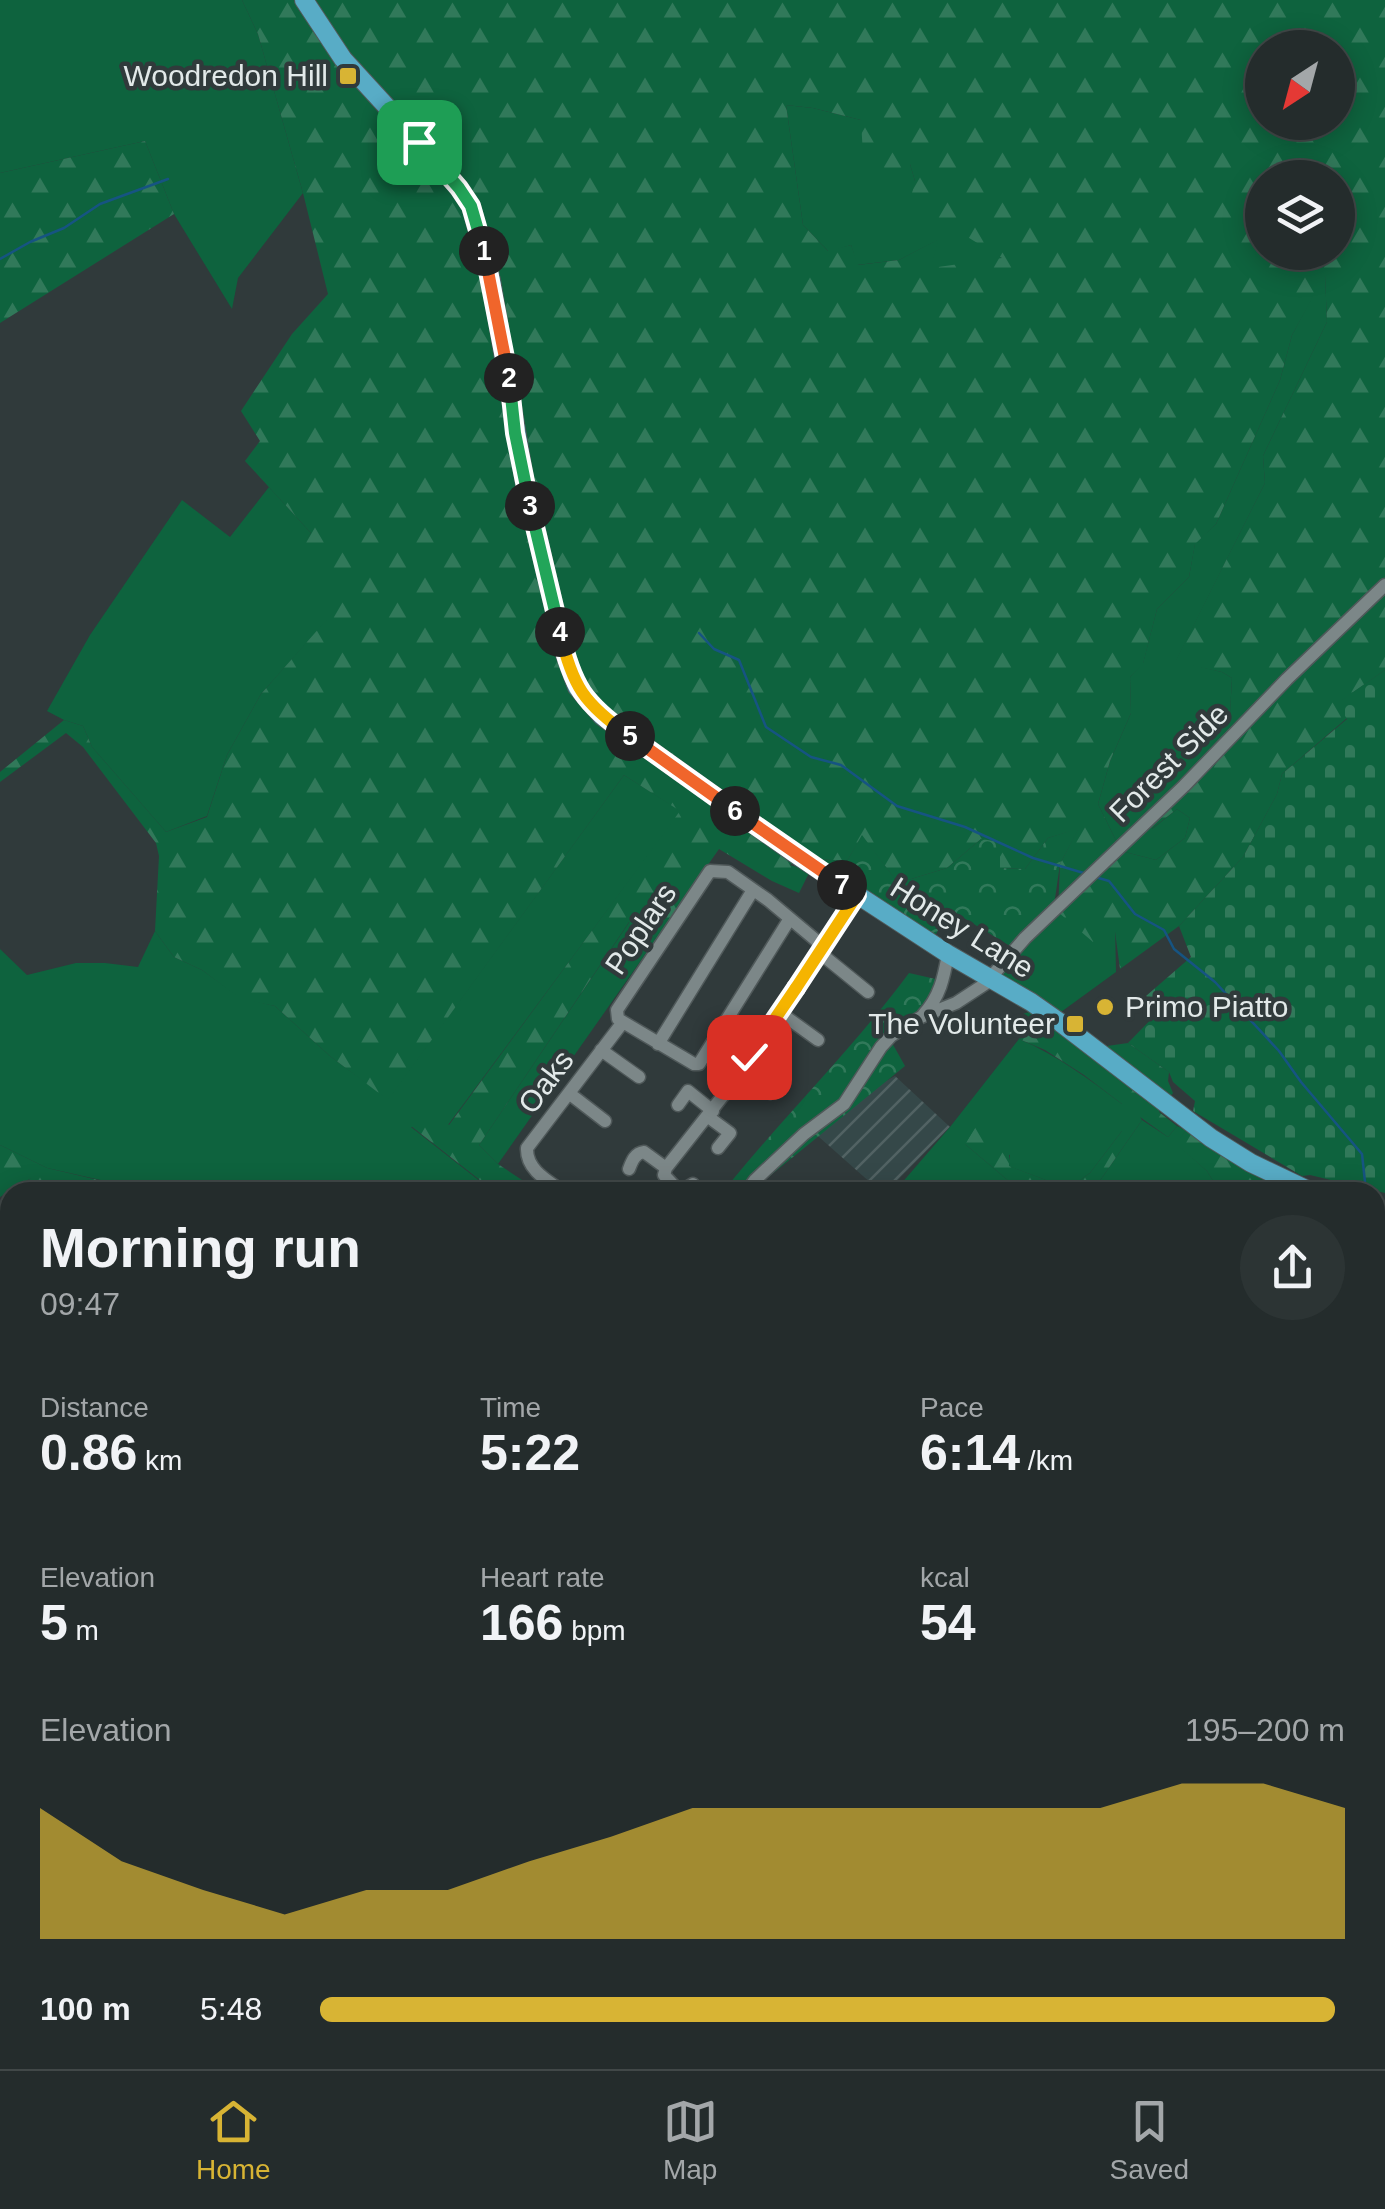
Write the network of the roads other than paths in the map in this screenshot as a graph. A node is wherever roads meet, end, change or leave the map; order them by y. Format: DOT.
graph roads {
  1 [pos="304,0"];
  2 [pos="1385,585"];
  3 [pos="753,890"];
  4 [pos="857,895"];
  5 [pos="789,920"];
  6 [pos="822,950"];
  7 [pos="948,954"];
  8 [pos="990,978"];
  9 [pos="868,992"];
  10 [pos="780,1012"];
  11 [pos="921,1016"];
  12 [pos="622,1022"];
  13 [pos="818,1040"];
  14 [pos="658,1044"];
  15 [pos="601,1050"];
  16 [pos="749,1057"];
  17 [pos="638,1078"];
  18 [pos="770,1093"];
  19 [pos="570,1094"];
  20 [pos="678,1105"];
  21 [pos="710,1113"];
  22 [pos="605,1121"];
  23 [pos="718,1148"];
  24 [pos="666,1168"];
  25 [pos="629,1169"];
  26 [pos="550,1182"];
  27 [pos="673,1182"];
  28 [pos="754,1182"];
  29 [pos="1290,1182"];
  1 -- 4 [label="main road, Honey Lane"];
  2 -- 8 [label="street, Forest Side"];
  3 -- 5 [label="street"];
  3 -- 12 [label="street, Poplars"];
  3 -- 14 [label="street"];
  4 -- 6 [label="street"];
  4 -- 7 [label="main road, Honey Lane"];
  5 -- 6 [label="street"];
  5 -- 14 [label="street, Poplars"];
  6 -- 9 [label="street"];
  6 -- 10 [label="street"];
  7 -- 8 [label="main road, Honey Lane"];
  7 -- 11 [label="street"];
  8 -- 11 [label="street, Forest Side"];
  8 -- 29 [label="main road, Honey Lane"];
  10 -- 13 [label="street"];
  10 -- 16 [label="street"];
  11 -- 28 [label="street"];
  12 -- 14 [label="street, Poplars"];
  12 -- 15 [label="street, Oaks"];
  15 -- 17 [label="street"];
  15 -- 19 [label="street, Oaks"];
  16 -- 18 [label="street"];
  16 -- 21 [label="street"];
  19 -- 22 [label="street"];
  19 -- 26 [label="street, Oaks"];
  20 -- 21 [label="street"];
  21 -- 23 [label="street"];
  21 -- 24 [label="street"];
  24 -- 25 [label="street"];
  24 -- 27 [label="street"];
}
